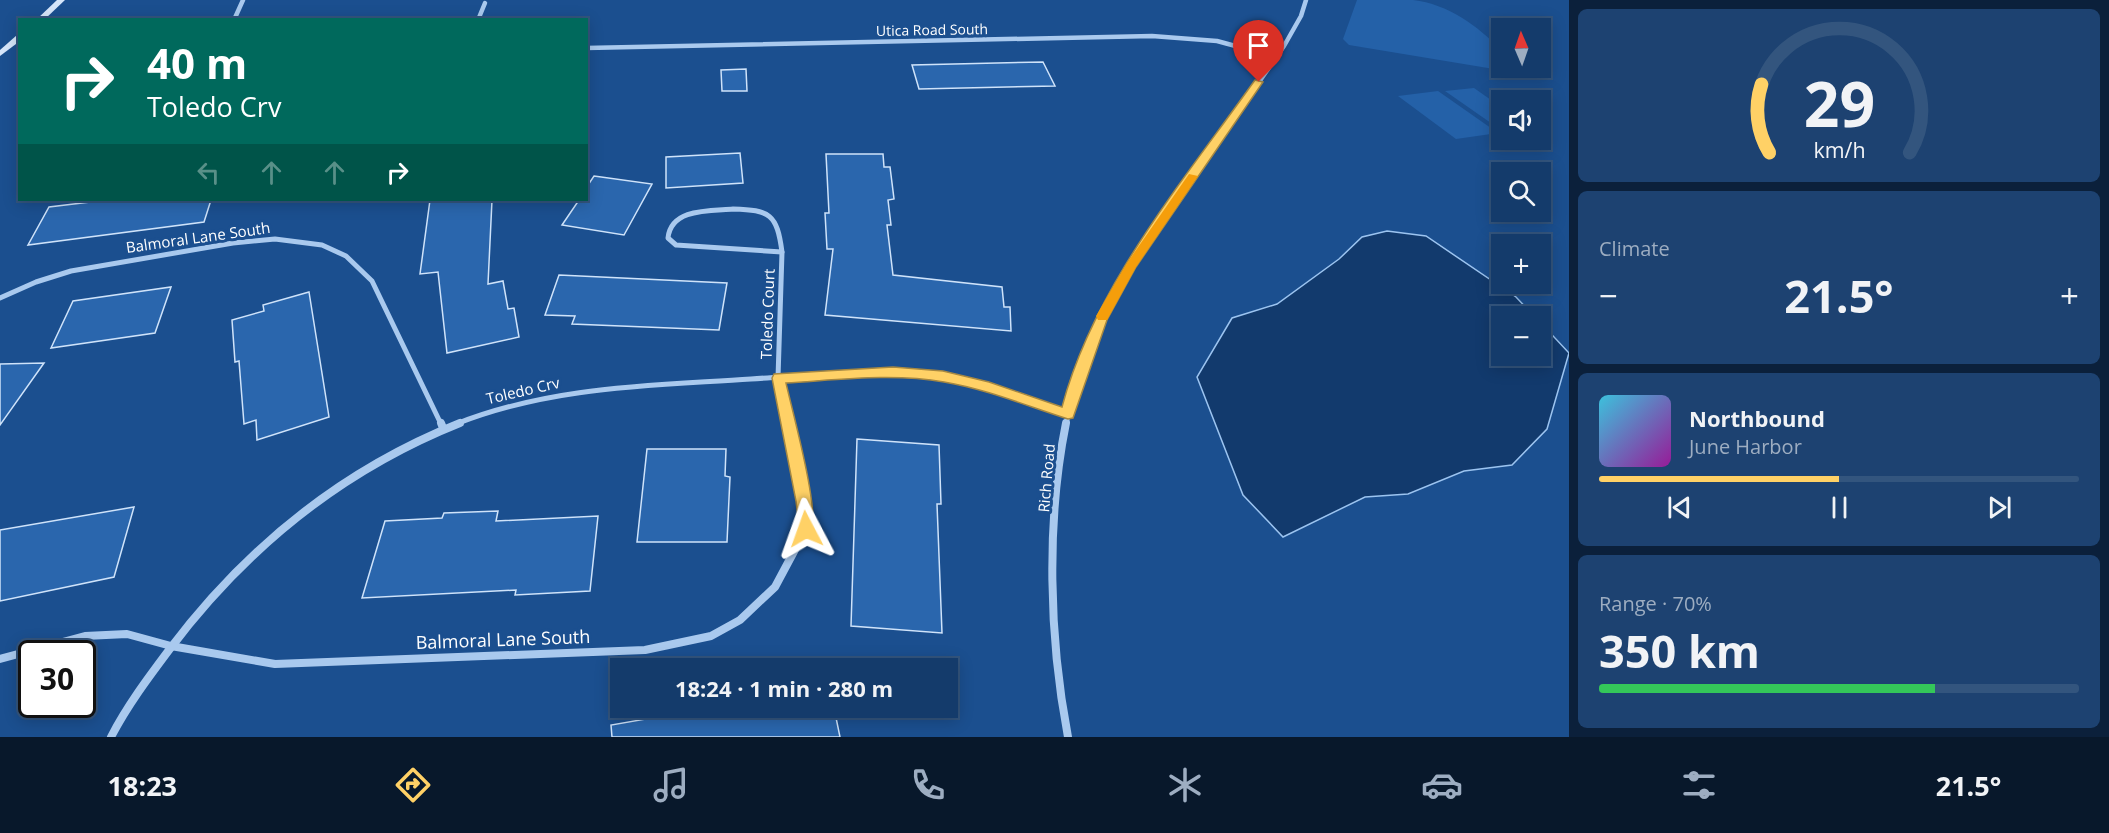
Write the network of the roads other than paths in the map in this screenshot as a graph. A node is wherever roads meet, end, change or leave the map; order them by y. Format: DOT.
graph roads {
  1 [pos="61,0"];
  2 [pos="243,0"];
  3 [pos="1306,0"];
  4 [pos="485,3"];
  5 [pos="41,18"];
  6 [pos="234,18"];
  7 [pos="479,18"];
  8 [pos="18,39"];
  9 [pos="588,48"];
  10 [pos="0,54"];
  11 [pos="1276,57"];
  12 [pos="782,252"];
  13 [pos="0,298"];
  14 [pos="778,378"];
  15 [pos="1068,414"];
  16 [pos="443,428"];
  17 [pos="171,646"];
  18 [pos="0,659"];
  19 [pos="111,737"];
  20 [pos="1068,737"];
  1 -- 5 [label="main road"];
  2 -- 6 [label="street"];
  3 -- 11 [label="street, Rich Road"];
  4 -- 7 [label="street"];
  8 -- 10 [label="main road"];
  9 -- 11 [label="street, Utica Road South"];
  11 -- 15 [label="street, Rich Road"];
  12 -- 12 [label="street, Toledo Court"];
  12 -- 14 [label="street, Toledo Court"];
  13 -- 16 [label="street, Balmoral Lane South"];
  14 -- 15 [label="street, Toledo Crv"];
  14 -- 16 [label="street, Toledo Crv"];
  14 -- 17 [label="street, Balmoral Lane South"];
  15 -- 20 [label="street, Rich Road"];
  16 -- 17 [label="street, Toledo Crv"];
  17 -- 18 [label="street, Balmoral Lane South"];
  17 -- 19 [label="street, Toledo Crv"];
}
